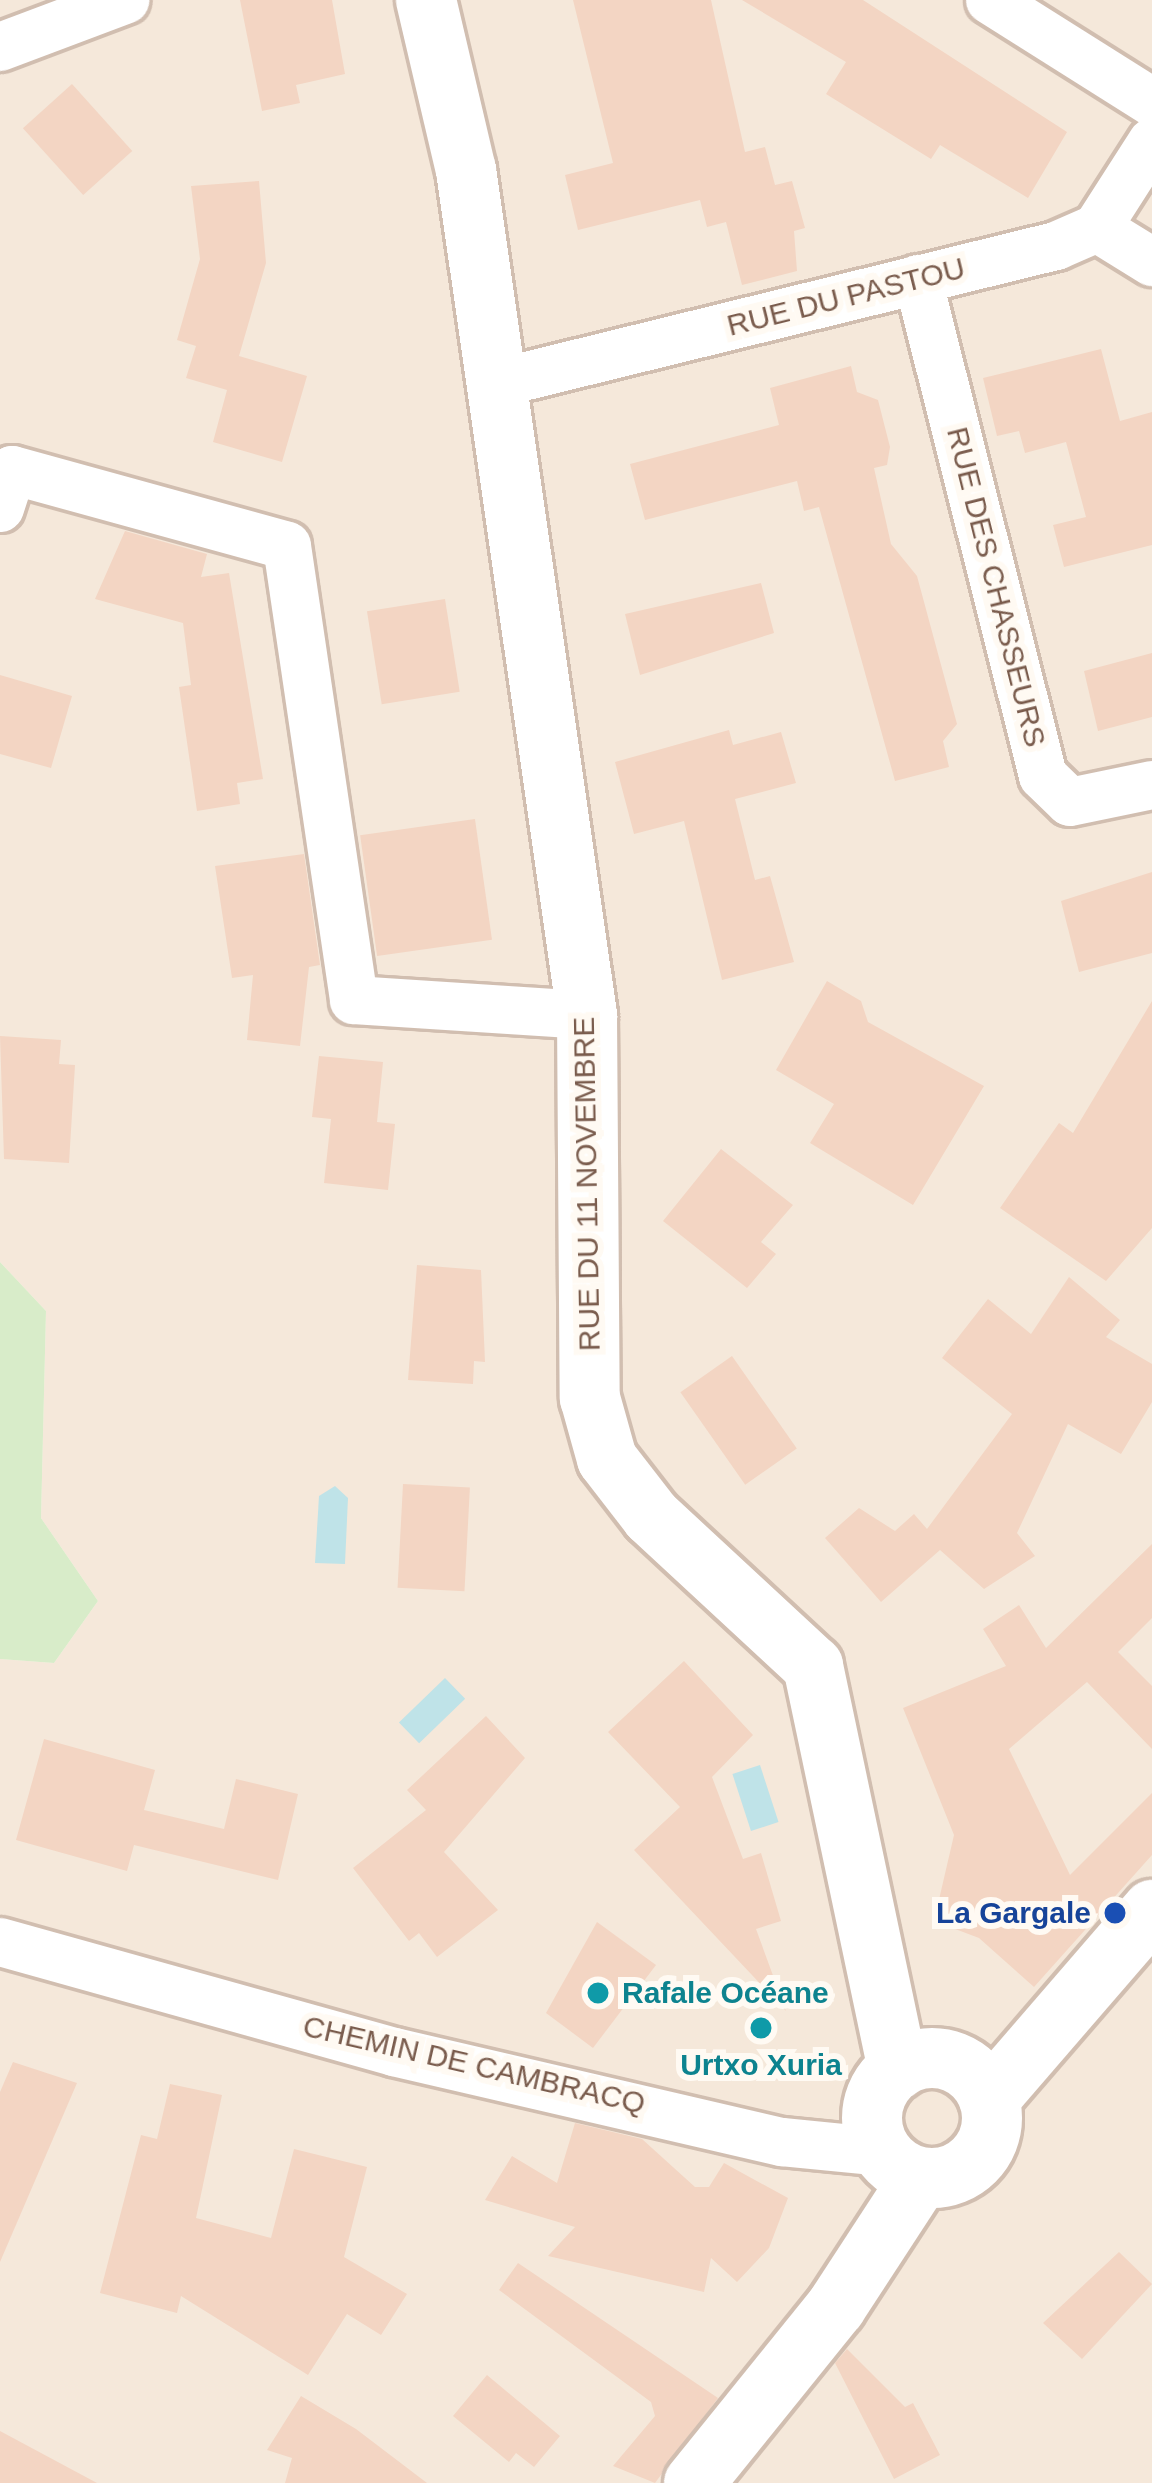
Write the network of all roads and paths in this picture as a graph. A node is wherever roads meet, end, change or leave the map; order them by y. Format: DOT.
graph roads {
  1 [pos="124,0"];
  2 [pos="426,0"];
  3 [pos="989,0"];
  4 [pos="0,47"];
  5 [pos="1152,102"];
  6 [pos="1152,142"];
  7 [pos="1097,227"];
  8 [pos="1152,262"];
  9 [pos="918,279"];
  10 [pos="494,384"];
  11 [pos="0,508"];
  12 [pos="1152,785"];
  13 [pos="587,1015"];
  14 [pos="1152,1910"];
  15 [pos="0,1942"];
  16 [pos="898,2068"];
  17 [pos="989,2099"];
  18 [pos="901,2165"];
  19 [pos="694,2483"];
  1 -- 4 [label="street"];
  2 -- 10 [label="street, RUE DU 11 NOVEMBRE"];
  3 -- 5 [label="street"];
  6 -- 7 [label="street"];
  7 -- 8 [label="street"];
  7 -- 9 [label="street, RUE DU PASTOU"];
  9 -- 10 [label="street, RUE DU PASTOU"];
  9 -- 12 [label="street, RUE DES CHASSEURS"];
  10 -- 13 [label="street, RUE DU 11 NOVEMBRE"];
  11 -- 13 [label="street"];
  13 -- 16 [label="street, RUE DU 11 NOVEMBRE"];
  14 -- 17 [label="street"];
  15 -- 18 [label="street, CHEMIN DE CAMBRACQ"];
  16 -- 17 [label="street"];
  16 -- 18 [label="street"];
  17 -- 18 [label="street"];
  18 -- 19 [label="street"];
}
